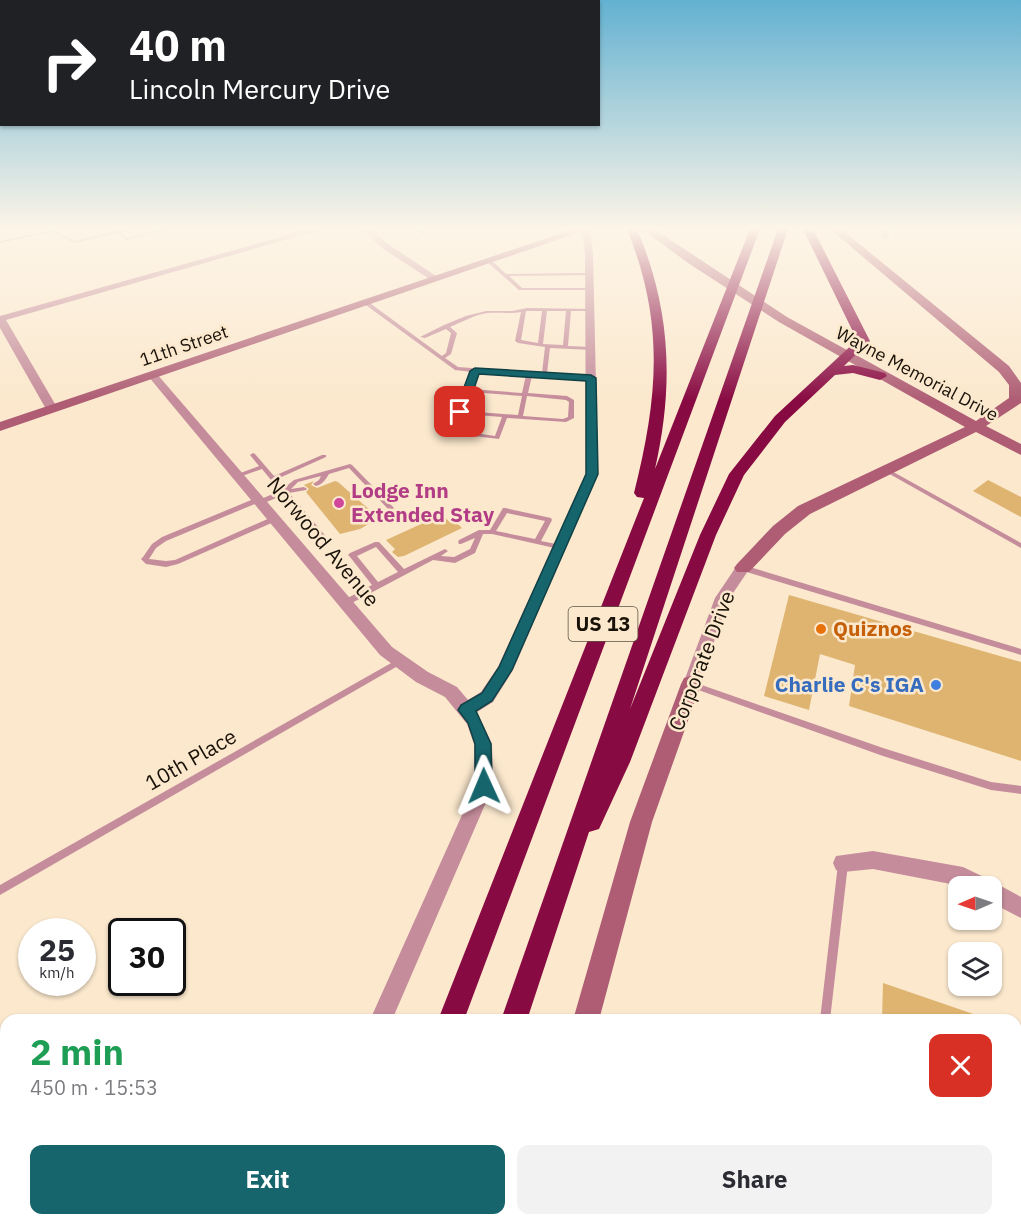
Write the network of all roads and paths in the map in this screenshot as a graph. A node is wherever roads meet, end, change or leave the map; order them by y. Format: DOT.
graph roads {
  1 [pos="116,286"];
  2 [pos="411,286"];
  3 [pos="518,286"];
  4 [pos="581,286"];
  5 [pos="584,286"];
  6 [pos="653,286"];
  7 [pos="728,286"];
  8 [pos="732,286"];
  9 [pos="763,286"];
  10 [pos="837,286"];
  11 [pos="904,286"];
  12 [pos="583,289"];
  13 [pos="365,302"];
  14 [pos="545,309"];
  15 [pos="524,310"];
  16 [pos="569,310"];
  17 [pos="591,310"];
  18 [pos="0,319"];
  19 [pos="446,326"];
  20 [pos="423,337"];
  21 [pos="864,341"];
  22 [pos="540,344"];
  23 [pos="548,346"];
  24 [pos="565,347"];
  25 [pos="591,349"];
  26 [pos="845,357"];
  27 [pos="442,358"];
  28 [pos="475,371"];
  29 [pos="829,372"];
  30 [pos="529,375"];
  31 [pos="544,375"];
  32 [pos="153,376"];
  33 [pos="882,377"];
  34 [pos="591,378"];
  35 [pos="468,390"];
  36 [pos="526,395"];
  37 [pos="52,409"];
  38 [pos="460,412"];
  39 [pos="505,416"];
  40 [pos="520,417"];
  41 [pos="0,427"];
  42 [pos="976,427"];
  43 [pos="1021,450"];
  44 [pos="253,455"];
  45 [pos="324,456"];
  46 [pos="262,467"];
  47 [pos="888,471"];
  48 [pos="326,473"];
  49 [pos="237,476"];
  50 [pos="272,479"];
  51 [pos="316,484"];
  52 [pos="304,489"];
  53 [pos="284,492"];
  54 [pos="259,501"];
  55 [pos="391,508"];
  56 [pos="274,519"];
  57 [pos="481,532"];
  58 [pos="492,532"];
  59 [pos="326,541"];
  60 [pos="461,542"];
  61 [pos="537,542"];
  62 [pos="1021,546"];
  63 [pos="560,547"];
  64 [pos="445,550"];
  65 [pos="432,557"];
  66 [pos="743,568"];
  67 [pos="403,573"];
  68 [pos="621,578"];
  69 [pos="377,586"];
  70 [pos="345,603"];
  71 [pos="1021,652"];
  72 [pos="400,661"];
  73 [pos="691,684"];
  74 [pos="470,715"];
  75 [pos="1021,790"];
  76 [pos="843,863"];
  77 [pos="958,876"];
  78 [pos="0,890"];
  79 [pos="1002,898"];
  80 [pos="553,903"];
  81 [pos="1021,908"];
  82 [pos="384,1014"];
  83 [pos="453,1014"];
  84 [pos="516,1014"];
  85 [pos="588,1014"];
  86 [pos="826,1014"];
  1 -- 18 [label="street"];
  2 -- 13 [label="street, 11th Street"];
  3 -- 12 [label="lane"];
  4 -- 12 [label="lane"];
  5 -- 12 [label="street"];
  6 -- 68 [label="highway"];
  7 -- 26 [label="street, Wayne Memorial Drive"];
  8 -- 68 [label="highway, US 13"];
  9 -- 80 [label="highway, US 13"];
  10 -- 21 [label="highway"];
  11 -- 42 [label="street, Corporate Drive"];
  12 -- 17 [label="street"];
  13 -- 27 [label="lane"];
  13 -- 32 [label="street, 11th Street"];
  14 -- 15 [label="lane"];
  14 -- 16 [label="lane"];
  14 -- 22 [label="lane"];
  15 -- 19 [label="lane"];
  15 -- 22 [label="lane"];
  16 -- 17 [label="lane"];
  16 -- 24 [label="lane"];
  17 -- 25 [label="street"];
  18 -- 37 [label="street"];
  19 -- 20 [label="lane"];
  19 -- 27 [label="lane"];
  21 -- 26 [label="highway"];
  21 -- 33 [label="highway"];
  22 -- 23 [label="lane"];
  23 -- 24 [label="lane"];
  23 -- 31 [label="lane"];
  24 -- 25 [label="lane"];
  25 -- 34 [label="street"];
  26 -- 29 [label="highway"];
  26 -- 33 [label="street, Wayne Memorial Drive"];
  27 -- 28 [label="lane"];
  28 -- 30 [label="lane"];
  28 -- 35 [label="lane"];
  29 -- 33 [label="highway"];
  29 -- 80 [label="highway"];
  30 -- 31 [label="lane"];
  30 -- 36 [label="lane"];
  31 -- 34 [label="lane"];
  32 -- 37 [label="street, 11th Street"];
  32 -- 49 [label="street, Norwood Avenue"];
  33 -- 42 [label="street, Wayne Memorial Drive"];
  34 -- 63 [label="street"];
  35 -- 36 [label="lane"];
  35 -- 38 [label="lane"];
  36 -- 40 [label="lane"];
  36 -- 40 [label="lane"];
  37 -- 41 [label="street, 11th Street"];
  38 -- 39 [label="lane"];
  38 -- 39 [label="lane"];
  39 -- 40 [label="lane"];
  42 -- 43 [label="street, Wayne Memorial Drive"];
  42 -- 47 [label="street, Corporate Drive"];
  44 -- 46 [label="lane"];
  45 -- 50 [label="lane"];
  46 -- 49 [label="lane"];
  46 -- 50 [label="lane"];
  47 -- 62 [label="lane"];
  47 -- 66 [label="street, Corporate Drive"];
  48 -- 51 [label="lane"];
  48 -- 53 [label="lane"];
  48 -- 55 [label="lane"];
  49 -- 54 [label="street, Norwood Avenue"];
  50 -- 53 [label="lane"];
  52 -- 53 [label="lane"];
  53 -- 54 [label="lane"];
  53 -- 59 [label="lane"];
  54 -- 56 [label="street, Norwood Avenue"];
  54 -- 56 [label="lane"];
  56 -- 70 [label="street, Norwood Avenue"];
  57 -- 58 [label="lane"];
  57 -- 60 [label="lane"];
  57 -- 65 [label="lane"];
  58 -- 61 [label="lane"];
  58 -- 61 [label="lane"];
  61 -- 63 [label="lane"];
  63 -- 74 [label="street"];
  64 -- 65 [label="lane"];
  65 -- 67 [label="lane"];
  66 -- 71 [label="lane"];
  66 -- 73 [label="street, Corporate Drive"];
  67 -- 69 [label="lane"];
  67 -- 69 [label="lane"];
  68 -- 83 [label="highway, US 13"];
  69 -- 70 [label="lane"];
  70 -- 72 [label="street, Norwood Avenue"];
  72 -- 74 [label="street, Norwood Avenue"];
  72 -- 78 [label="lane, 10th Place"];
  73 -- 75 [label="lane"];
  73 -- 85 [label="street, Corporate Drive"];
  74 -- 82 [label="street"];
  76 -- 77 [label="street"];
  76 -- 86 [label="lane"];
  79 -- 81 [label="street"];
  80 -- 84 [label="highway, US 13"];
}
